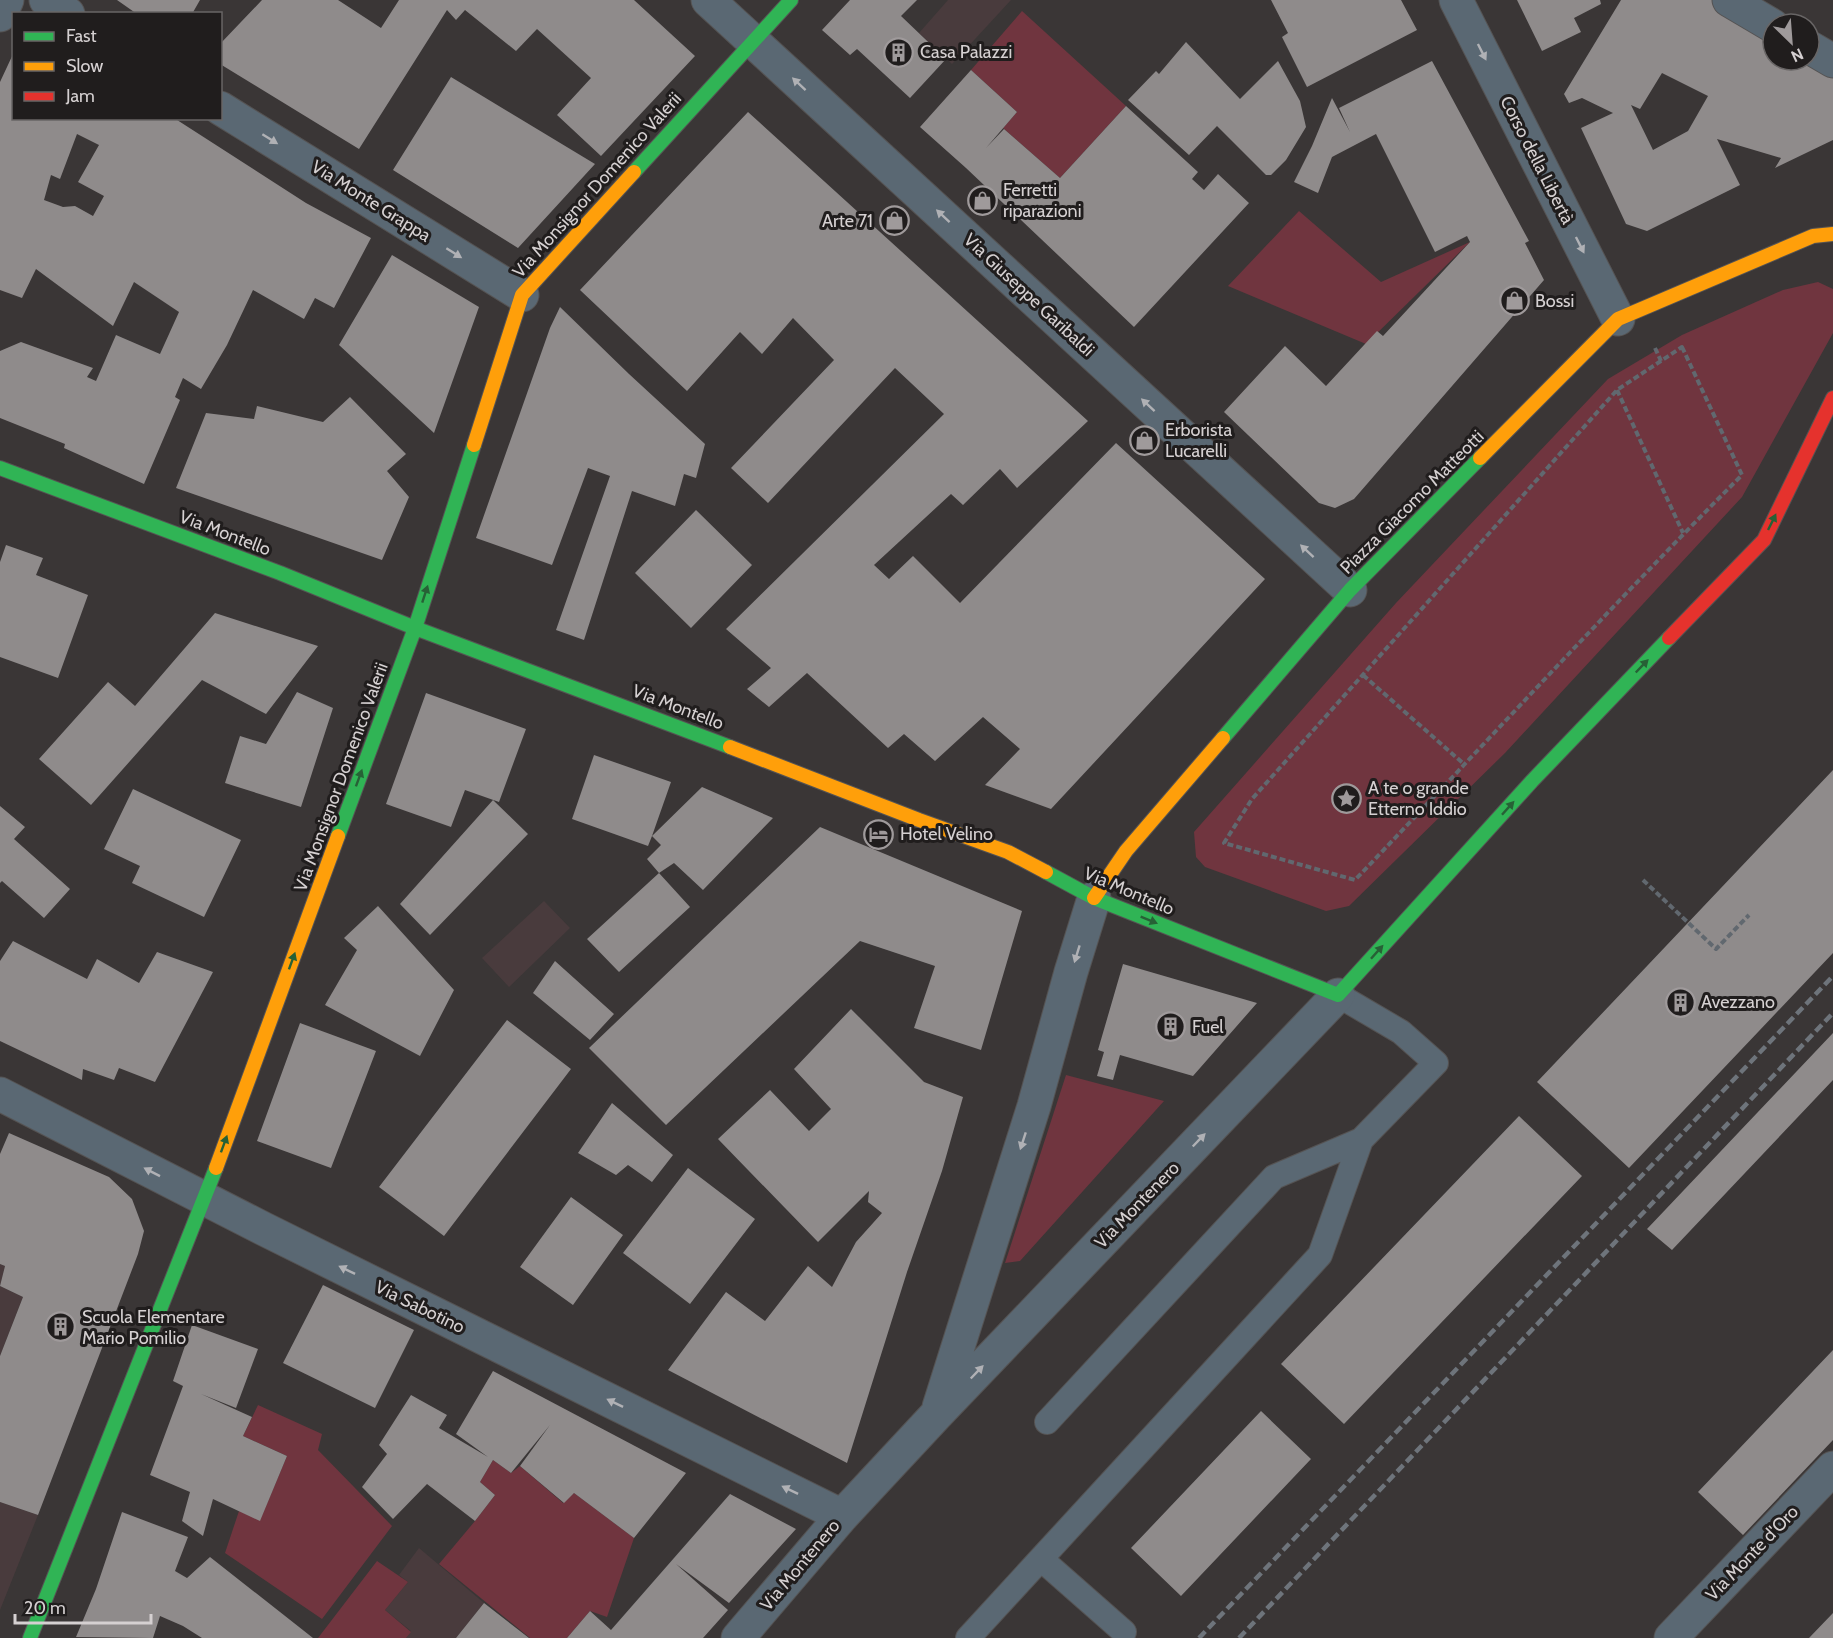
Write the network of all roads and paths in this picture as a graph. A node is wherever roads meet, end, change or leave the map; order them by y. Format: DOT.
graph roads {
  1 [pos="7,0"];
  2 [pos="46,0"];
  3 [pos="708,0"];
  4 [pos="791,0"];
  5 [pos="1456,0"];
  6 [pos="1729,0"];
  7 [pos="65,12"];
  8 [pos="0,15"];
  9 [pos="1761,19"];
  10 [pos="753,41"];
  11 [pos="222,109"];
  12 [pos="1833,234"];
  13 [pos="522,295"];
  14 [pos="1618,319"];
  15 [pos="1617,390"];
  16 [pos="1833,398"];
  17 [pos="0,468"];
  18 [pos="1683,533"];
  19 [pos="1350,590"];
  20 [pos="415,628"];
  21 [pos="1363,675"];
  22 [pos="1465,765"];
  23 [pos="1643,880"];
  24 [pos="1094,898"];
  25 [pos="1749,915"];
  26 [pos="1338,996"];
  27 [pos="0,1094"];
  28 [pos="1361,1140"];
  29 [pos="204,1199"];
  30 [pos="937,1414"];
  31 [pos="1047,1422"];
  32 [pos="1833,1468"];
  33 [pos="842,1516"];
  34 [pos="1041,1559"];
  35 [pos="1124,1632"];
  36 [pos="30,1638"];
  37 [pos="738,1638"];
  38 [pos="968,1638"];
  39 [pos="1671,1638"];
  1 -- 8 [label="street"];
  2 -- 7 [label="street"];
  3 -- 10 [label="street, Via Giuseppe Garibaldi"];
  4 -- 10 [label="street, Via Monsignor Domenico Valerii"];
  5 -- 14 [label="street, Corso della Libertà, one-way"];
  6 -- 9 [label="street"];
  10 -- 13 [label="street, Via Monsignor Domenico Valerii"];
  19 -- 10 [label="street, Via Giuseppe Garibaldi, one-way"];
  11 -- 13 [label="street, Via Monte Grappa, one-way"];
  12 -- 14 [label="street, Piazza Giacomo Matteotti"];
  20 -- 13 [label="street, Via Monsignor Domenico Valerii, one-way"];
  14 -- 19 [label="street, Piazza Giacomo Matteotti"];
  15 -- 18 [label="path"];
  15 -- 18 [label="path"];
  15 -- 21 [label="path"];
  26 -- 16 [label="street, one-way"];
  17 -- 20 [label="street, Via Montello"];
  18 -- 22 [label="path"];
  19 -- 24 [label="street, Piazza Giacomo Matteotti"];
  20 -- 24 [label="street, Via Montello"];
  29 -- 20 [label="street, Via Monsignor Domenico Valerii, one-way"];
  21 -- 22 [label="path"];
  21 -- 22 [label="path"];
  23 -- 25 [label="path"];
  24 -- 26 [label="street, Via Montello, one-way"];
  24 -- 30 [label="street, Via Montenero, one-way"];
  26 -- 28 [label="lane"];
  30 -- 26 [label="street, Via Montenero, one-way"];
  29 -- 27 [label="street, Via Sabotino, one-way"];
  28 -- 31 [label="lane"];
  28 -- 34 [label="lane"];
  33 -- 29 [label="street, Via Sabotino, one-way"];
  29 -- 36 [label="street, Via Monsignor Domenico Valerii"];
  30 -- 33 [label="street, Via Montenero"];
  32 -- 39 [label="street, Via Monte d'Oro"];
  33 -- 37 [label="street, Via Montenero"];
  34 -- 35 [label="lane"];
  34 -- 38 [label="lane"];
}
